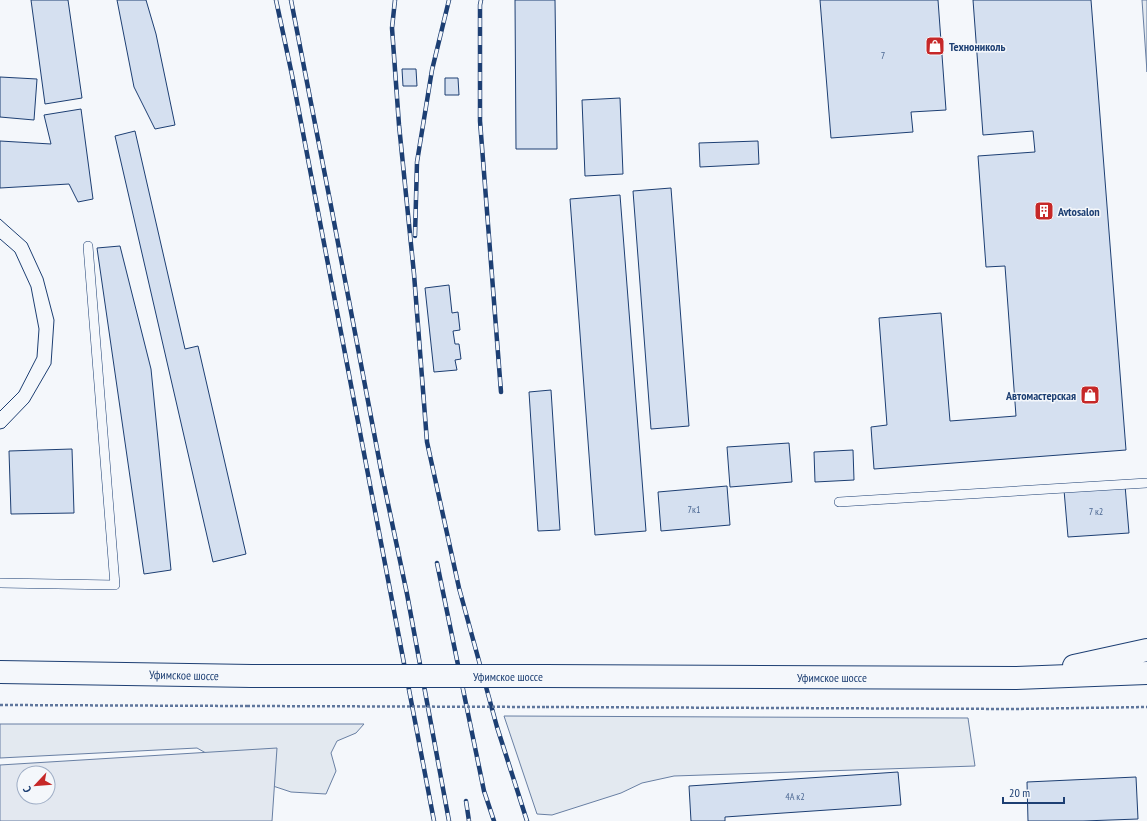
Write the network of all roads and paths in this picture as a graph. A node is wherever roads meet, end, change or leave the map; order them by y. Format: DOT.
graph roads {
  1 [pos="88,246"];
  2 [pos="1147,483"];
  3 [pos="839,502"];
  4 [pos="0,583"];
  5 [pos="1147,650"];
  6 [pos="0,672"];
  7 [pos="1147,673"];
  8 [pos="1016,678"];
  9 [pos="0,705"];
  10 [pos="1147,707"];
  1 -- 4 [label="lane"];
  2 -- 3 [label="lane"];
  5 -- 8 [label="main road, Уфимское шоссе"];
  6 -- 8 [label="main road, Уфимское шоссе, bridge"];
  7 -- 8 [label="main road, Уфимское шоссе"];
  9 -- 10 [label="path, bridge"];
}
